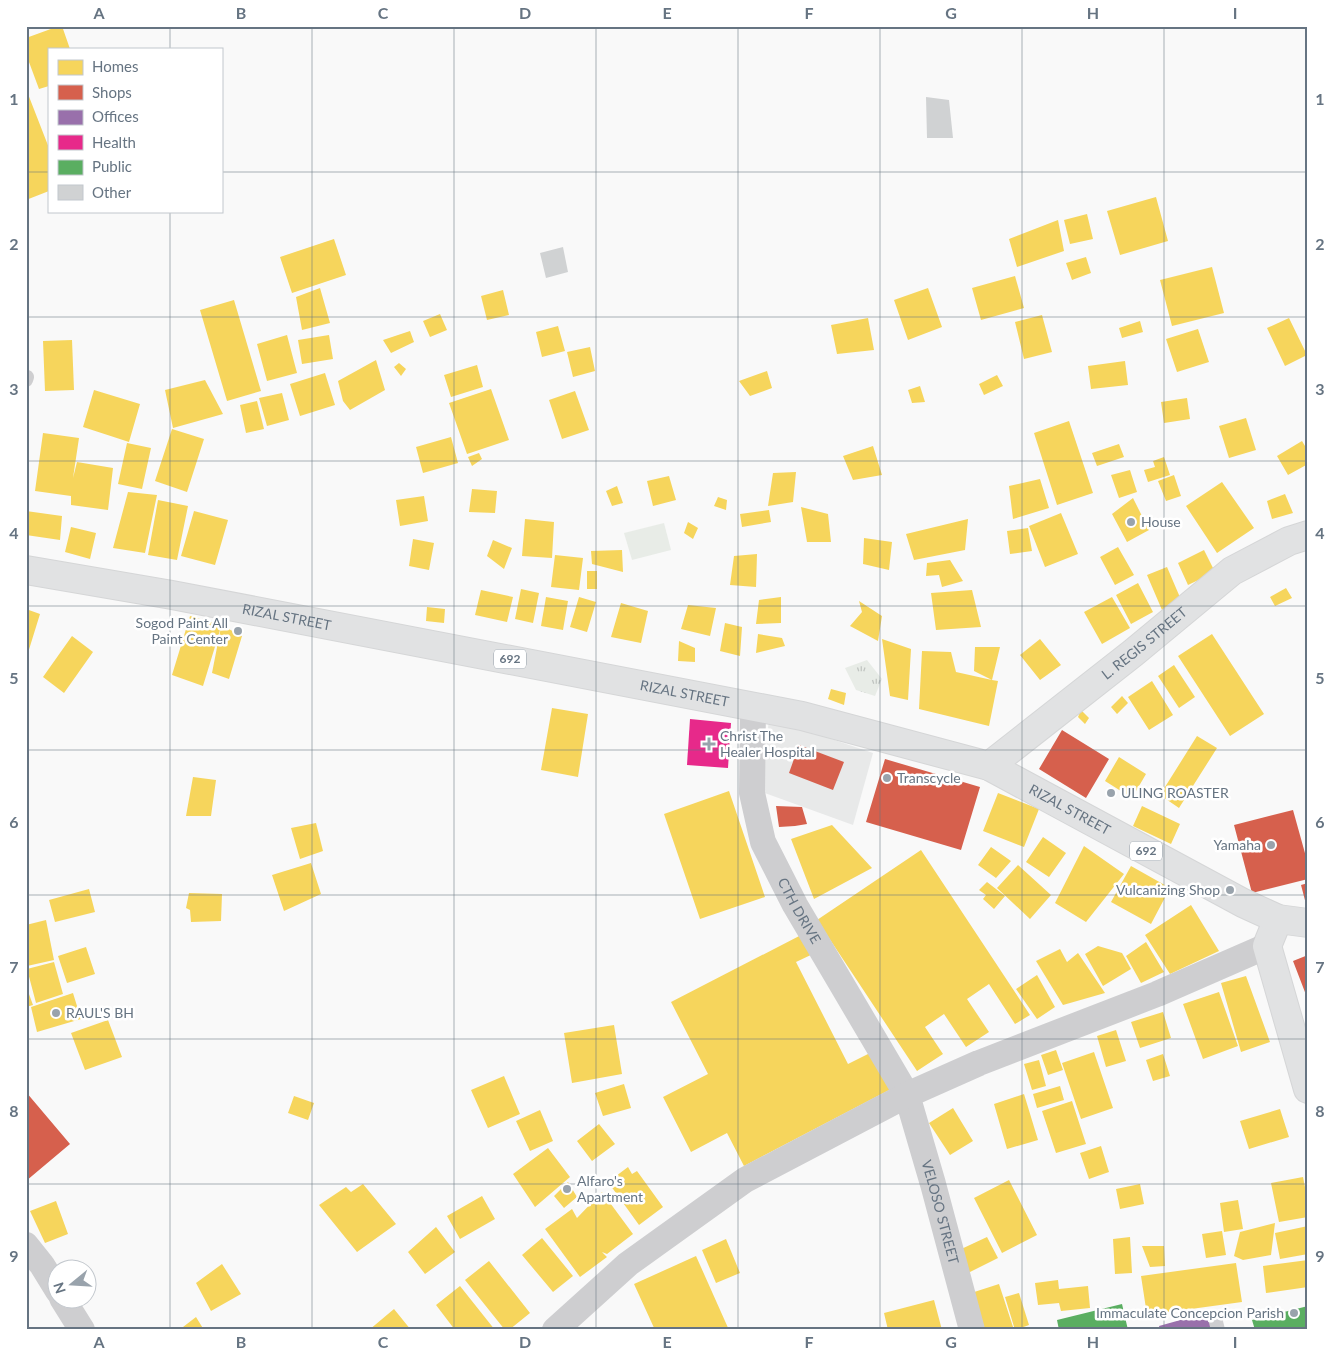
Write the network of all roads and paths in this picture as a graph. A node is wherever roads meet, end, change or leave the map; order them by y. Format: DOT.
graph roads {
  1 [pos="1308,535"];
  2 [pos="26,570"];
  3 [pos="753,706"];
  4 [pos="989,766"];
  5 [pos="1278,919"];
  6 [pos="1308,923"];
  7 [pos="1267,946"];
  8 [pos="1308,1089"];
  9 [pos="907,1095"];
  10 [pos="26,1245"];
  11 [pos="48,1275"];
  12 [pos="68,1308"];
  13 [pos="82,1330"];
  14 [pos="555,1330"];
  15 [pos="972,1330"];
  1 -- 4 [label="main road, L. REGIS STREET"];
  2 -- 3 [label="main road, RIZAL STREET / 692"];
  3 -- 4 [label="main road, RIZAL STREET / 692"];
  3 -- 9 [label="street, CTH DRIVE"];
  4 -- 5 [label="main road, RIZAL STREET / 692"];
  5 -- 6 [label="main road, RIZAL STREET / 692"];
  5 -- 7 [label="main road"];
  7 -- 8 [label="main road"];
  7 -- 9 [label="street"];
  9 -- 14 [label="street"];
  9 -- 15 [label="street, VELOSO STREET"];
  10 -- 11 [label="street"];
  12 -- 13 [label="street"];
}
